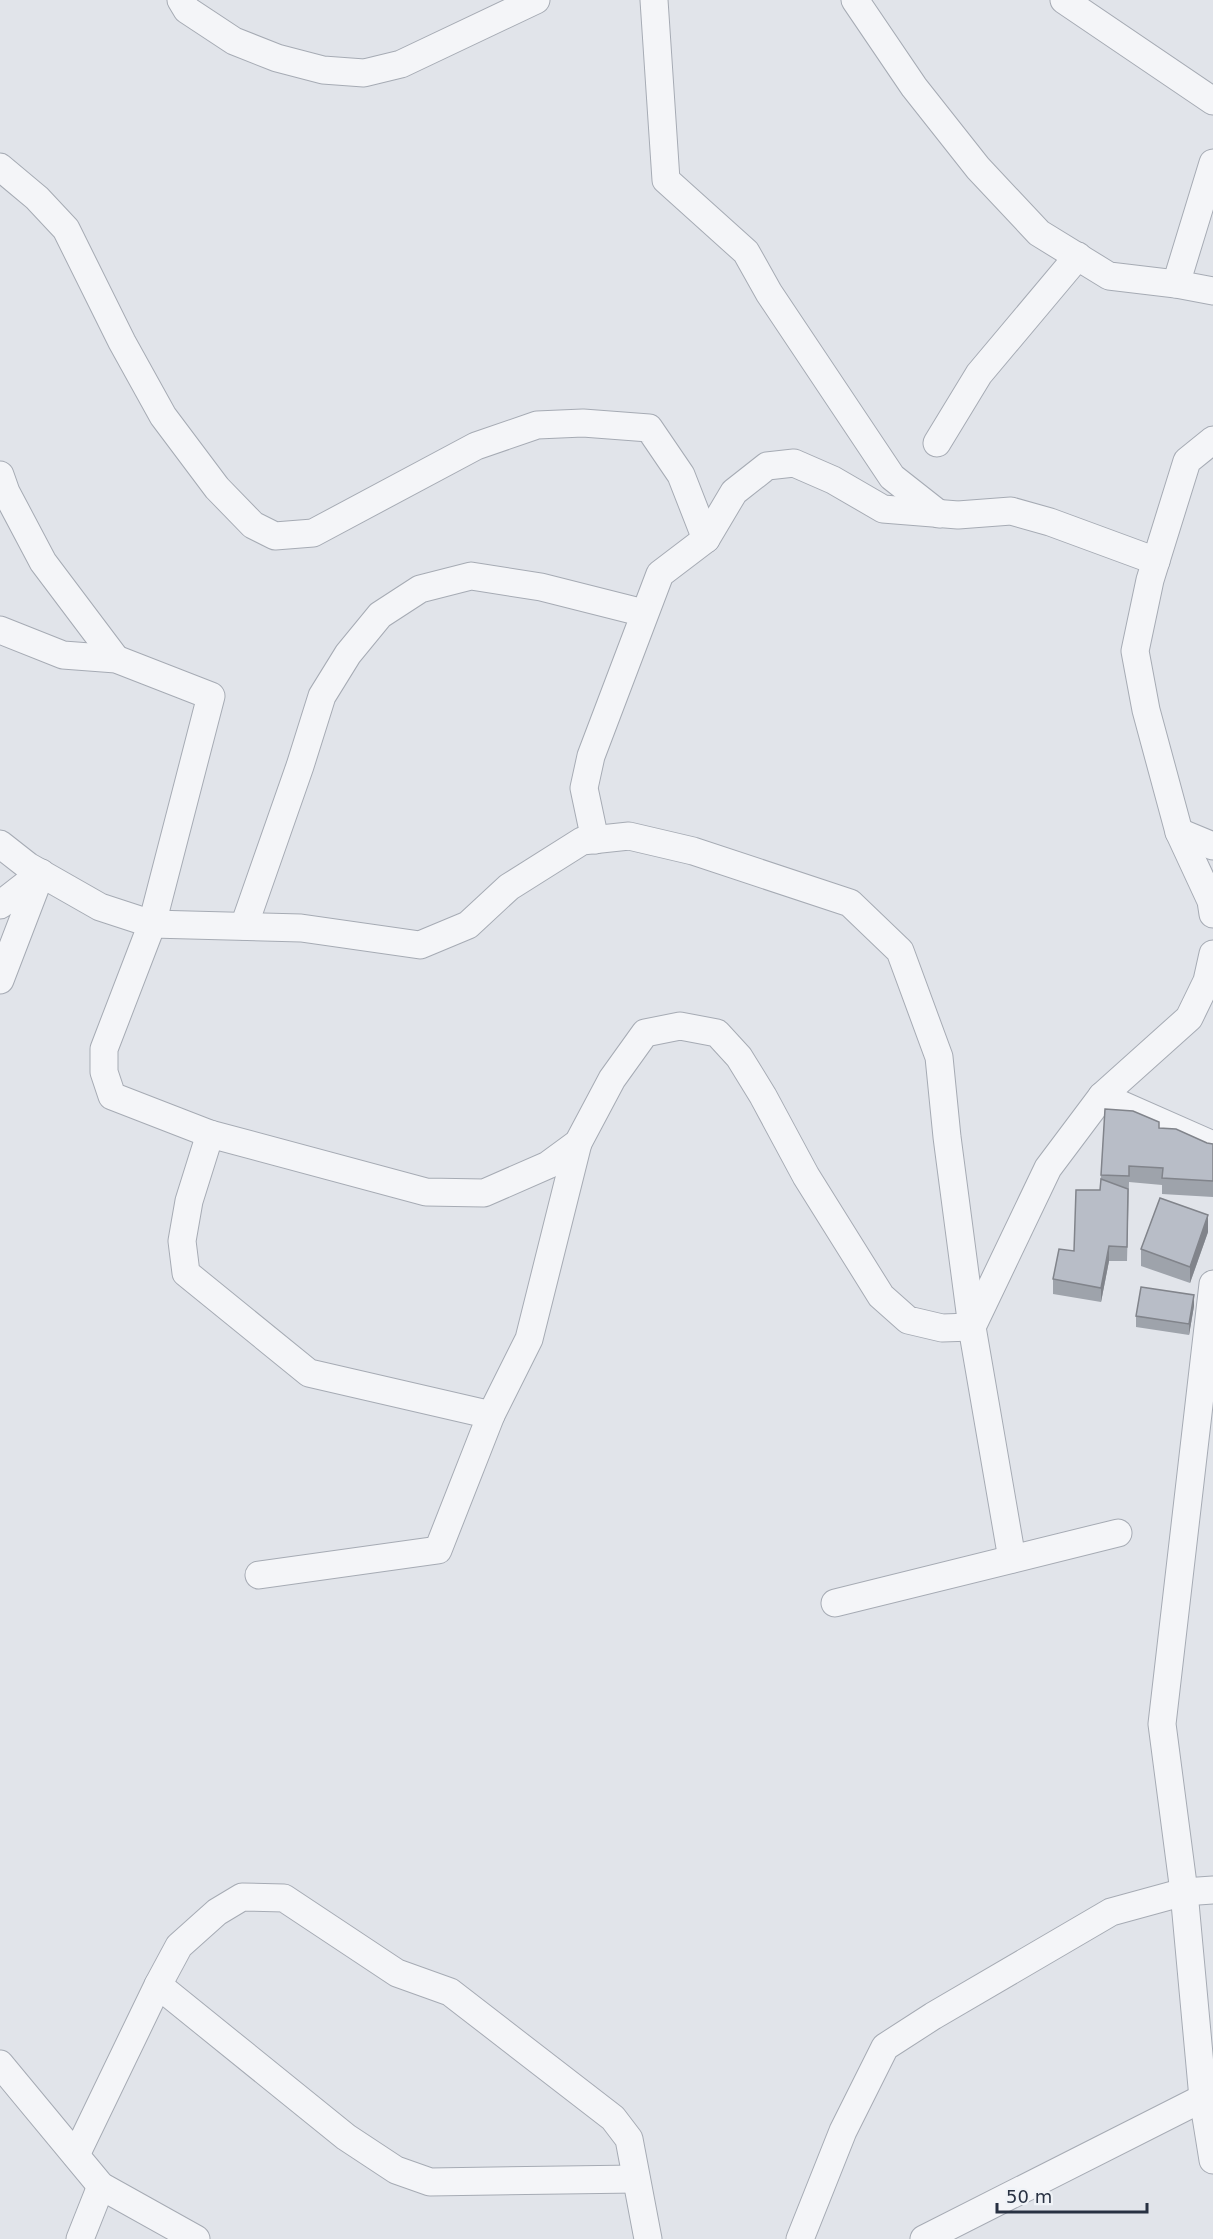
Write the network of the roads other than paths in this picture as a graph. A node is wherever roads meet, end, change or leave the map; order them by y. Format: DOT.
graph roads {
  1 [pos="181,0"];
  2 [pos="536,0"];
  3 [pos="654,0"];
  4 [pos="855,0"];
  5 [pos="1064,0"];
  6 [pos="1213,101"];
  7 [pos="1213,163"];
  8 [pos="0,167"];
  9 [pos="1078,256"];
  10 [pos="1176,284"];
  11 [pos="1213,291"];
  12 [pos="1213,440"];
  13 [pos="937,443"];
  14 [pos="0,475"];
  15 [pos="939,514"];
  16 [pos="706,539"];
  17 [pos="1156,561"];
  18 [pos="644,614"];
  19 [pos="0,630"];
  20 [pos="116,659"];
  21 [pos="1179,832"];
  22 [pos="595,840"];
  23 [pos="0,844"];
  24 [pos="1213,846"];
  25 [pos="41,873"];
  26 [pos="0,905"];
  27 [pos="1213,914"];
  28 [pos="152,924"];
  29 [pos="244,926"];
  30 [pos="1213,954"];
  31 [pos="0,980"];
  32 [pos="1102,1096"];
  33 [pos="210,1134"];
  34 [pos="578,1143"];
  35 [pos="1213,1145"];
  36 [pos="1213,1284"];
  37 [pos="972,1327"];
  38 [pos="491,1415"];
  39 [pos="1118,1533"];
  40 [pos="1012,1559"];
  41 [pos="259,1575"];
  42 [pos="835,1603"];
  43 [pos="1213,1890"];
  44 [pos="1184,1892"];
  45 [pos="158,1985"];
  46 [pos="0,2064"];
  47 [pos="1208,2098"];
  48 [pos="76,2155"];
  49 [pos="1213,2160"];
  50 [pos="636,2179"];
  51 [pos="101,2186"];
  52 [pos="80,2239"];
  53 [pos="196,2239"];
  54 [pos="648,2239"];
  55 [pos="800,2239"];
  56 [pos="924,2239"];
  1 -- 2 [label="street"];
  3 -- 15 [label="street"];
  4 -- 9 [label="street"];
  5 -- 6 [label="street"];
  7 -- 10 [label="street"];
  8 -- 16 [label="street"];
  9 -- 10 [label="street"];
  9 -- 13 [label="street"];
  10 -- 11 [label="street"];
  12 -- 17 [label="street"];
  14 -- 20 [label="street"];
  15 -- 16 [label="street"];
  15 -- 17 [label="street"];
  16 -- 18 [label="street"];
  17 -- 21 [label="street"];
  18 -- 22 [label="street"];
  18 -- 29 [label="street"];
  19 -- 20 [label="street"];
  20 -- 28 [label="street"];
  21 -- 24 [label="street"];
  21 -- 27 [label="street"];
  22 -- 29 [label="street"];
  22 -- 37 [label="street"];
  23 -- 25 [label="street"];
  25 -- 26 [label="street"];
  25 -- 28 [label="street"];
  25 -- 31 [label="street"];
  28 -- 29 [label="street"];
  28 -- 33 [label="street"];
  30 -- 32 [label="street"];
  32 -- 35 [label="street"];
  32 -- 37 [label="street"];
  33 -- 34 [label="street"];
  33 -- 38 [label="street"];
  34 -- 37 [label="street"];
  34 -- 38 [label="street"];
  36 -- 44 [label="street"];
  37 -- 40 [label="street"];
  38 -- 41 [label="street"];
  39 -- 40 [label="street"];
  40 -- 42 [label="street"];
  43 -- 44 [label="street"];
  44 -- 47 [label="street"];
  44 -- 55 [label="street"];
  45 -- 48 [label="street"];
  45 -- 50 [label="street"];
  45 -- 50 [label="street"];
  46 -- 48 [label="street"];
  47 -- 49 [label="street"];
  47 -- 56 [label="street"];
  48 -- 51 [label="street"];
  50 -- 54 [label="street"];
  51 -- 52 [label="street"];
  51 -- 53 [label="street"];
}
